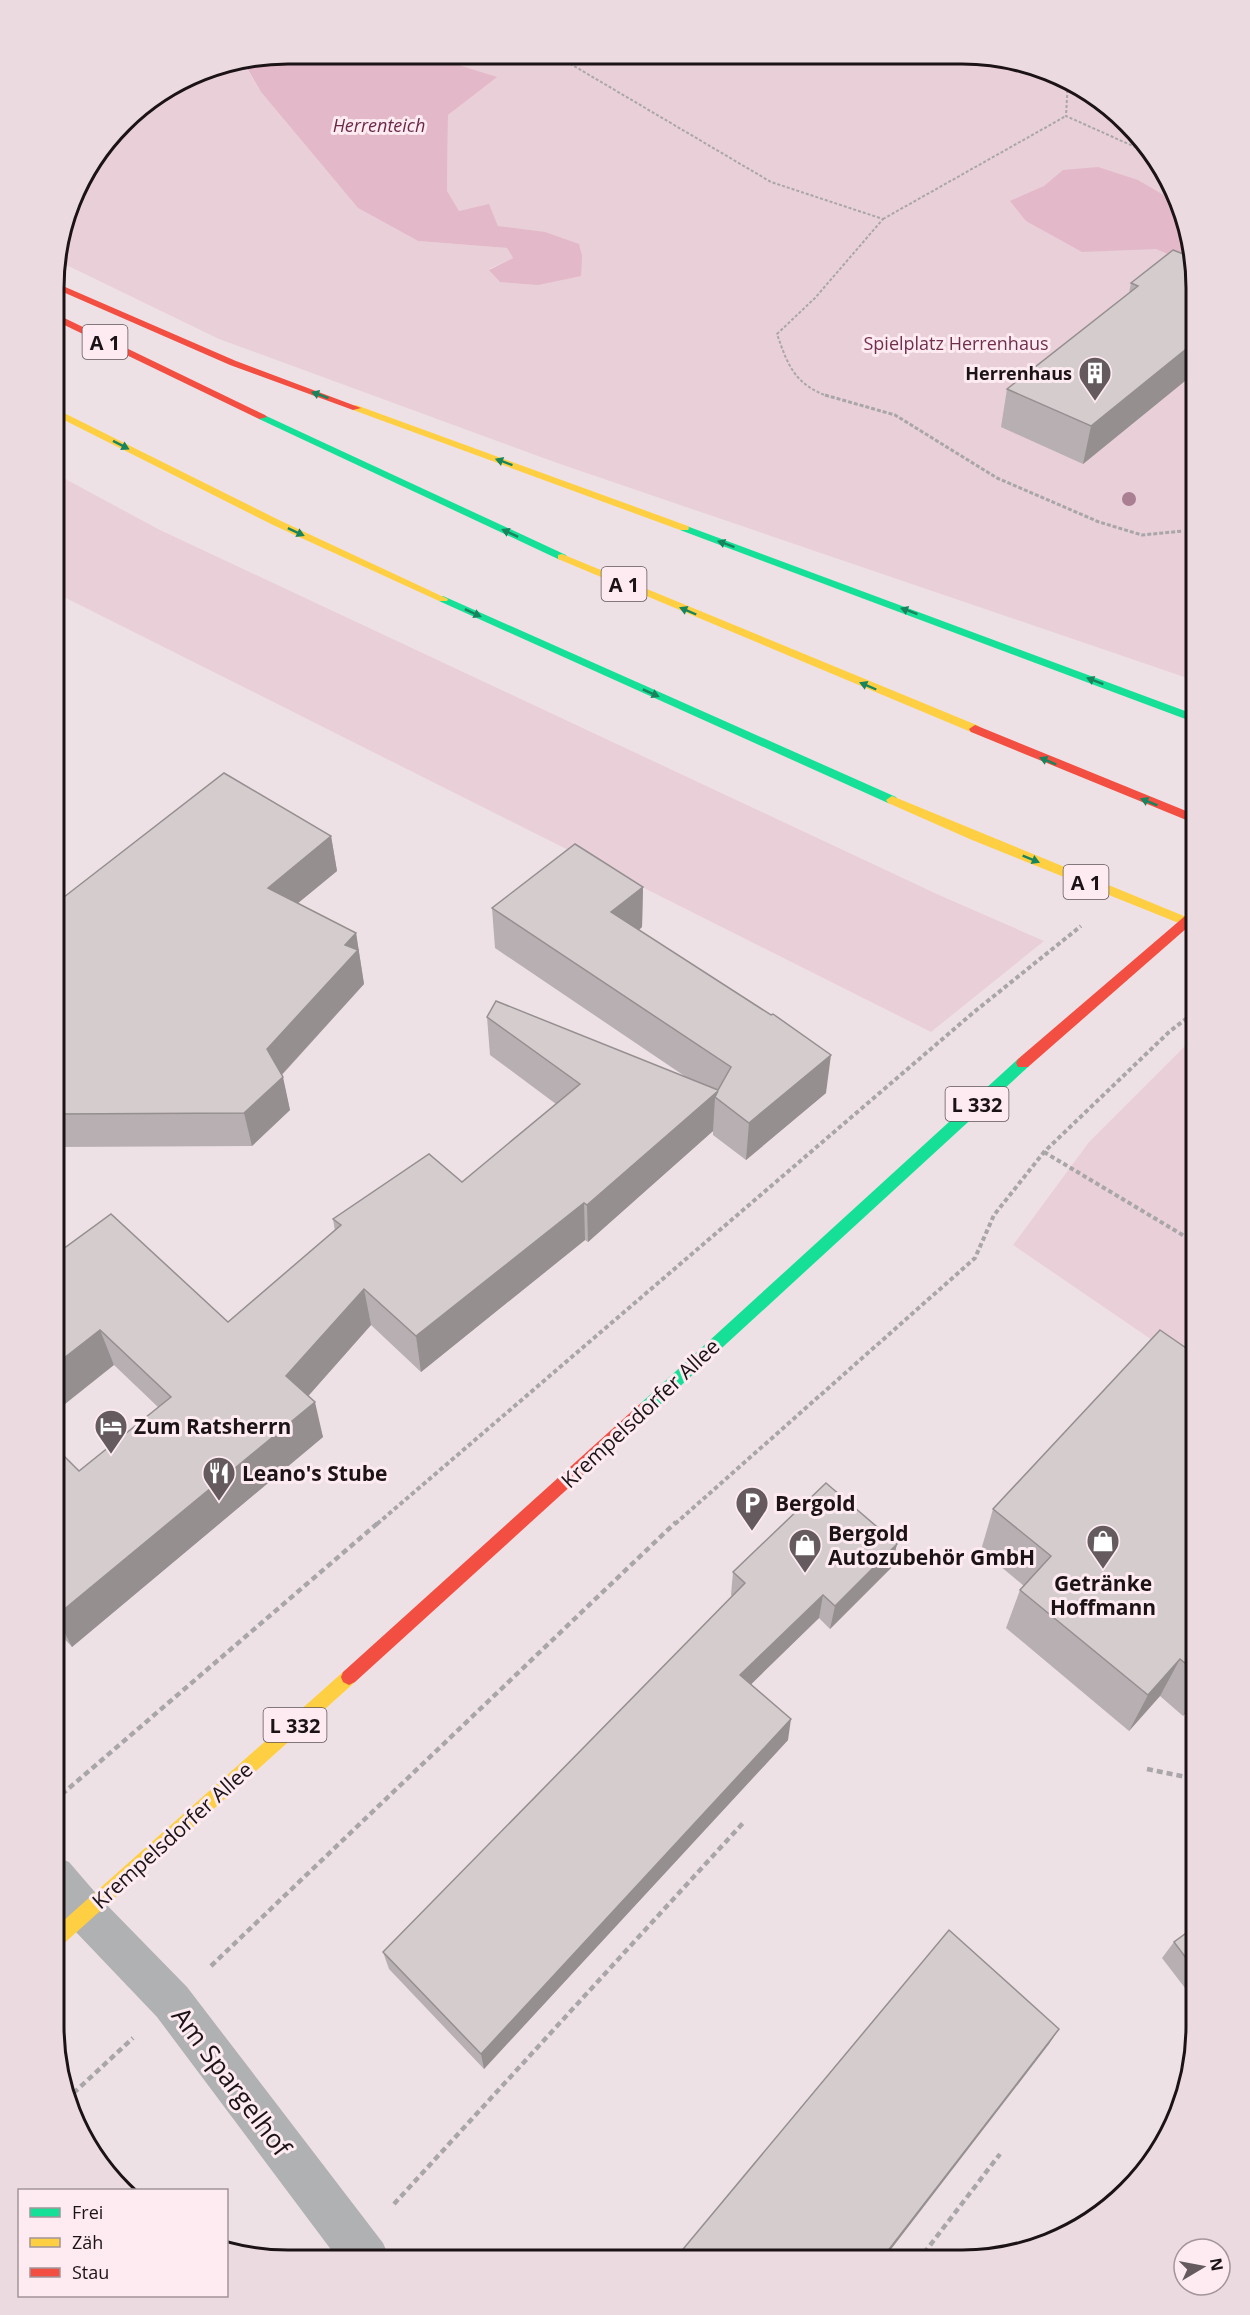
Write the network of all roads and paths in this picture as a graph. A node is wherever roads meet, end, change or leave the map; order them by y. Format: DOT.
graph roads {
  1 [pos="571,64"];
  2 [pos="1067,92"];
  3 [pos="1066,116"];
  4 [pos="1134,146"];
  5 [pos="883,219"];
  6 [pos="64,289"];
  7 [pos="64,322"];
  8 [pos="64,416"];
  9 [pos="1183,531"];
  10 [pos="1186,715"];
  11 [pos="1186,816"];
  12 [pos="1085,922"];
  13 [pos="1186,922"];
  14 [pos="1186,922"];
  15 [pos="1186,1019"];
  16 [pos="1044,1152"];
  17 [pos="1186,1237"];
  18 [pos="1147,1769"];
  19 [pos="1186,1777"];
  20 [pos="64,1792"];
  21 [pos="743,1823"];
  22 [pos="64,1910"];
  23 [pos="69,1927"];
  24 [pos="172,2002"];
  25 [pos="74,2092"];
  26 [pos="1000,2154"];
  27 [pos="432,2163"];
  28 [pos="360,2250"];
  29 [pos="926,2250"];
  1 -- 5 [label="path"];
  2 -- 3 [label="path"];
  3 -- 4 [label="path"];
  3 -- 5 [label="path"];
  5 -- 9 [label="path"];
  10 -- 6 [label="main road, one-way"];
  11 -- 7 [label="main road, A 1, one-way"];
  8 -- 13 [label="main road, A 1, one-way"];
  12 -- 20 [label="path"];
  14 -- 23 [label="main road, Krempelsdorfer Allee / L 332"];
  15 -- 16 [label="path"];
  16 -- 17 [label="path"];
  16 -- 24 [label="path"];
  18 -- 19 [label="path"];
  21 -- 27 [label="path"];
  22 -- 23 [label="street, Am Spargelhof"];
  23 -- 24 [label="street, Am Spargelhof"];
  24 -- 25 [label="path"];
  24 -- 28 [label="street, Am Spargelhof"];
  26 -- 29 [label="path"];
}
